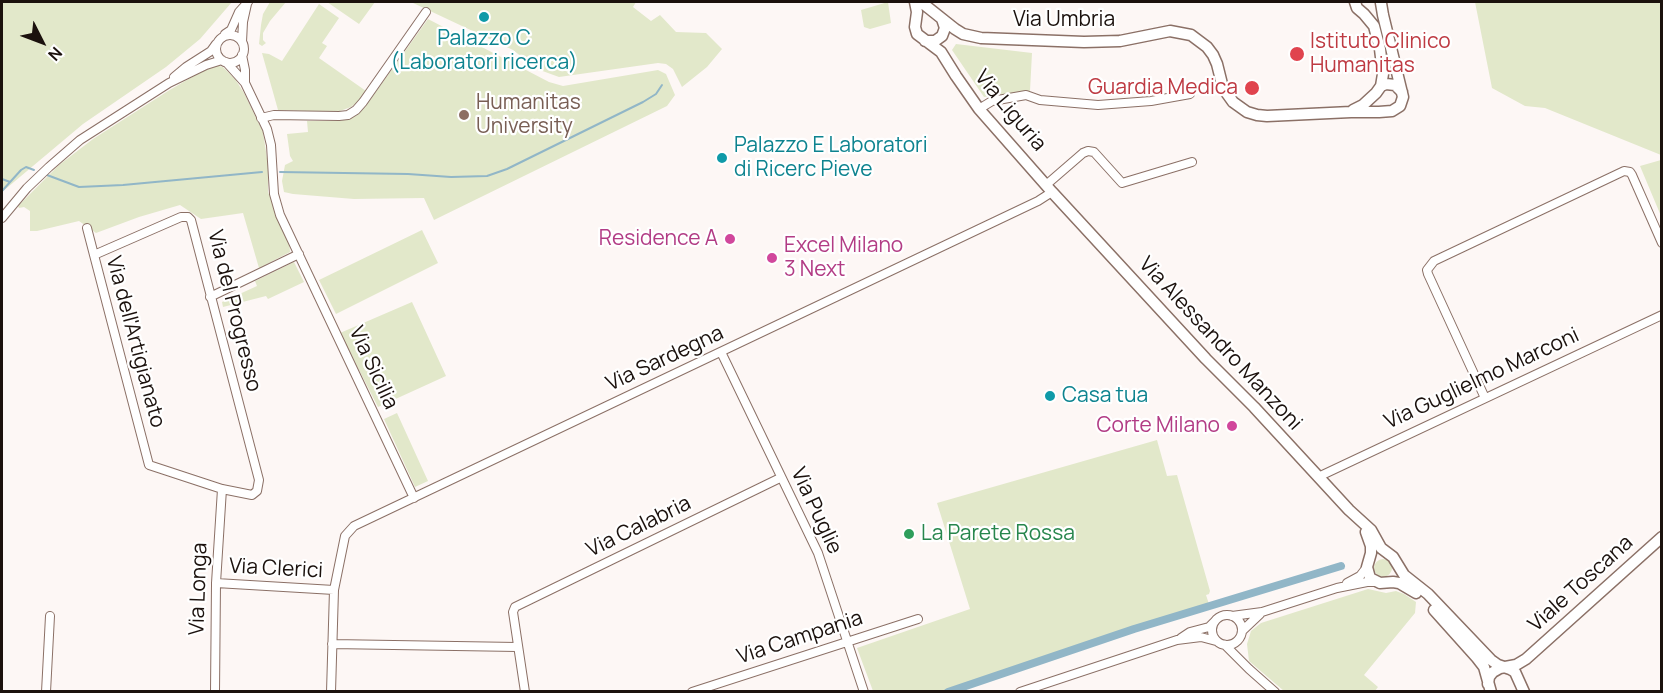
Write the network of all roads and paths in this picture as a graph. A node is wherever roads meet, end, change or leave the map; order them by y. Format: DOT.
graph roads {
  1 [pos="248,2"];
  2 [pos="915,2"];
  3 [pos="921,2"];
  4 [pos="1355,2"];
  5 [pos="1382,2"];
  6 [pos="426,12"];
  7 [pos="1364,14"];
  8 [pos="938,16"];
  9 [pos="916,21"];
  10 [pos="963,34"];
  11 [pos="942,36"];
  12 [pos="222,37"];
  13 [pos="925,41"];
  14 [pos="242,42"];
  15 [pos="216,44"];
  16 [pos="941,52"];
  17 [pos="242,55"];
  18 [pos="224,61"];
  19 [pos="169,83"];
  20 [pos="245,83"];
  21 [pos="1378,90"];
  22 [pos="1402,92"];
  23 [pos="1190,94"];
  24 [pos="980,109"];
  25 [pos="1387,111"];
  26 [pos="1350,112"];
  27 [pos="261,118"];
  28 [pos="1192,162"];
  29 [pos="1049,188"];
  30 [pos="2,218"];
  31 [pos="87,228"];
  32 [pos="1662,243"];
  33 [pos="299,254"];
  34 [pos="94,255"];
  35 [pos="210,297"];
  36 [pos="1662,315"];
  37 [pos="722,352"];
  38 [pos="1485,398"];
  39 [pos="1318,477"];
  40 [pos="780,478"];
  41 [pos="222,489"];
  42 [pos="414,498"];
  43 [pos="1361,521"];
  44 [pos="1662,537"];
  45 [pos="1387,553"];
  46 [pos="1367,564"];
  47 [pos="1397,564"];
  48 [pos="216,583"];
  49 [pos="1382,583"];
  50 [pos="1337,588"];
  51 [pos="334,590"];
  52 [pos="1262,612"];
  53 [pos="50,616"];
  54 [pos="1232,616"];
  55 [pos="918,619"];
  56 [pos="1214,622"];
  57 [pos="1241,633"];
  58 [pos="1177,640"];
  59 [pos="1216,641"];
  60 [pos="847,642"];
  61 [pos="332,644"];
  62 [pos="1225,645"];
  63 [pos="517,646"];
  64 [pos="1526,659"];
  65 [pos="1244,662"];
  66 [pos="1505,667"];
  67 [pos="1519,679"];
  68 [pos="1488,689"];
  69 [pos="46,692"];
  70 [pos="214,692"];
  71 [pos="331,692"];
  72 [pos="525,692"];
  73 [pos="693,692"];
  74 [pos="864,692"];
  75 [pos="1020,692"];
  76 [pos="1275,692"];
  77 [pos="1516,692"];
  78 [pos="1524,692"];
  1 -- 12 [label="street"];
  1 -- 14 [label="street"];
  2 -- 9 [label="street"];
  3 -- 8 [label="street"];
  4 -- 7 [label="street"];
  5 -- 7 [label="street"];
  5 -- 22 [label="street"];
  6 -- 27 [label="street"];
  7 -- 21 [label="street"];
  8 -- 9 [label="street"];
  8 -- 10 [label="street, Via Umbria"];
  8 -- 11 [label="street"];
  9 -- 13 [label="street"];
  10 -- 11 [label="street"];
  10 -- 26 [label="street, Via Umbria"];
  11 -- 13 [label="street"];
  11 -- 16 [label="street, Via Liguria"];
  12 -- 14 [label="street"];
  12 -- 15 [label="street"];
  13 -- 16 [label="street, Via Liguria"];
  14 -- 17 [label="street"];
  15 -- 18 [label="street"];
  15 -- 19 [label="street"];
  16 -- 24 [label="street, Via Liguria"];
  17 -- 18 [label="street"];
  17 -- 20 [label="street"];
  18 -- 19 [label="street"];
  18 -- 20 [label="street"];
  19 -- 30 [label="street"];
  20 -- 27 [label="street, Via Sicilia"];
  21 -- 22 [label="street"];
  21 -- 25 [label="street"];
  21 -- 26 [label="street"];
  22 -- 25 [label="street"];
  23 -- 24 [label="street"];
  24 -- 29 [label="street, Via Liguria"];
  25 -- 26 [label="street"];
  27 -- 33 [label="street, Via Sicilia"];
  28 -- 29 [label="street, Via Sardegna"];
  29 -- 37 [label="street, Via Sardegna"];
  29 -- 39 [label="street, Via Alessandro Manzoni"];
  31 -- 34 [label="street, Via dell'Artigianato"];
  32 -- 38 [label="street"];
  33 -- 35 [label="street"];
  33 -- 42 [label="street, Via Sicilia"];
  34 -- 35 [label="street, Via del Progresso"];
  34 -- 41 [label="street, Via dell'Artigianato"];
  35 -- 41 [label="street, Via del Progresso"];
  36 -- 38 [label="street, Via Guglielmo Marconi"];
  37 -- 40 [label="street, Via Puglie"];
  37 -- 42 [label="street, Via Sardegna"];
  38 -- 39 [label="street, Via Guglielmo Marconi"];
  39 -- 43 [label="street, Via Alessandro Manzoni"];
  40 -- 60 [label="street, Via Puglie"];
  40 -- 63 [label="street, Via Calabria"];
  41 -- 48 [label="street, Via Longa"];
  42 -- 51 [label="street, Via Sardegna"];
  43 -- 45 [label="street, Via Alessandro Manzoni"];
  43 -- 46 [label="street, Via Alessandro Manzoni"];
  44 -- 64 [label="street, Viale Toscana"];
  45 -- 46 [label="street"];
  45 -- 47 [label="street, Via Alessandro Manzoni"];
  46 -- 49 [label="street, Via Alessandro Manzoni"];
  46 -- 50 [label="street"];
  47 -- 49 [label="street"];
  47 -- 66 [label="street, Via Alessandro Manzoni"];
  48 -- 51 [label="street, Via Clerici"];
  48 -- 70 [label="street, Via Longa"];
  49 -- 50 [label="street"];
  49 -- 68 [label="street"];
  50 -- 52 [label="street"];
  51 -- 61 [label="street, Via Sardegna"];
  52 -- 54 [label="street"];
  52 -- 57 [label="street"];
  53 -- 69 [label="street"];
  54 -- 56 [label="street"];
  54 -- 57 [label="street"];
  55 -- 60 [label="street, Via Campania"];
  56 -- 58 [label="street"];
  56 -- 59 [label="street"];
  57 -- 62 [label="street"];
  57 -- 65 [label="street"];
  58 -- 59 [label="street"];
  58 -- 75 [label="street"];
  59 -- 62 [label="street"];
  60 -- 73 [label="street, Via Campania"];
  60 -- 74 [label="street, Via Puglie"];
  61 -- 63 [label="street"];
  61 -- 71 [label="street, Via Sardegna"];
  62 -- 65 [label="street"];
  63 -- 72 [label="street"];
  64 -- 66 [label="street, Viale Toscana"];
  64 -- 67 [label="street, Viale Toscana"];
  65 -- 76 [label="street"];
  66 -- 67 [label="street, Via Alessandro Manzoni"];
  66 -- 68 [label="street"];
  67 -- 77 [label="street, Viale Toscana"];
  67 -- 78 [label="street"];
}
